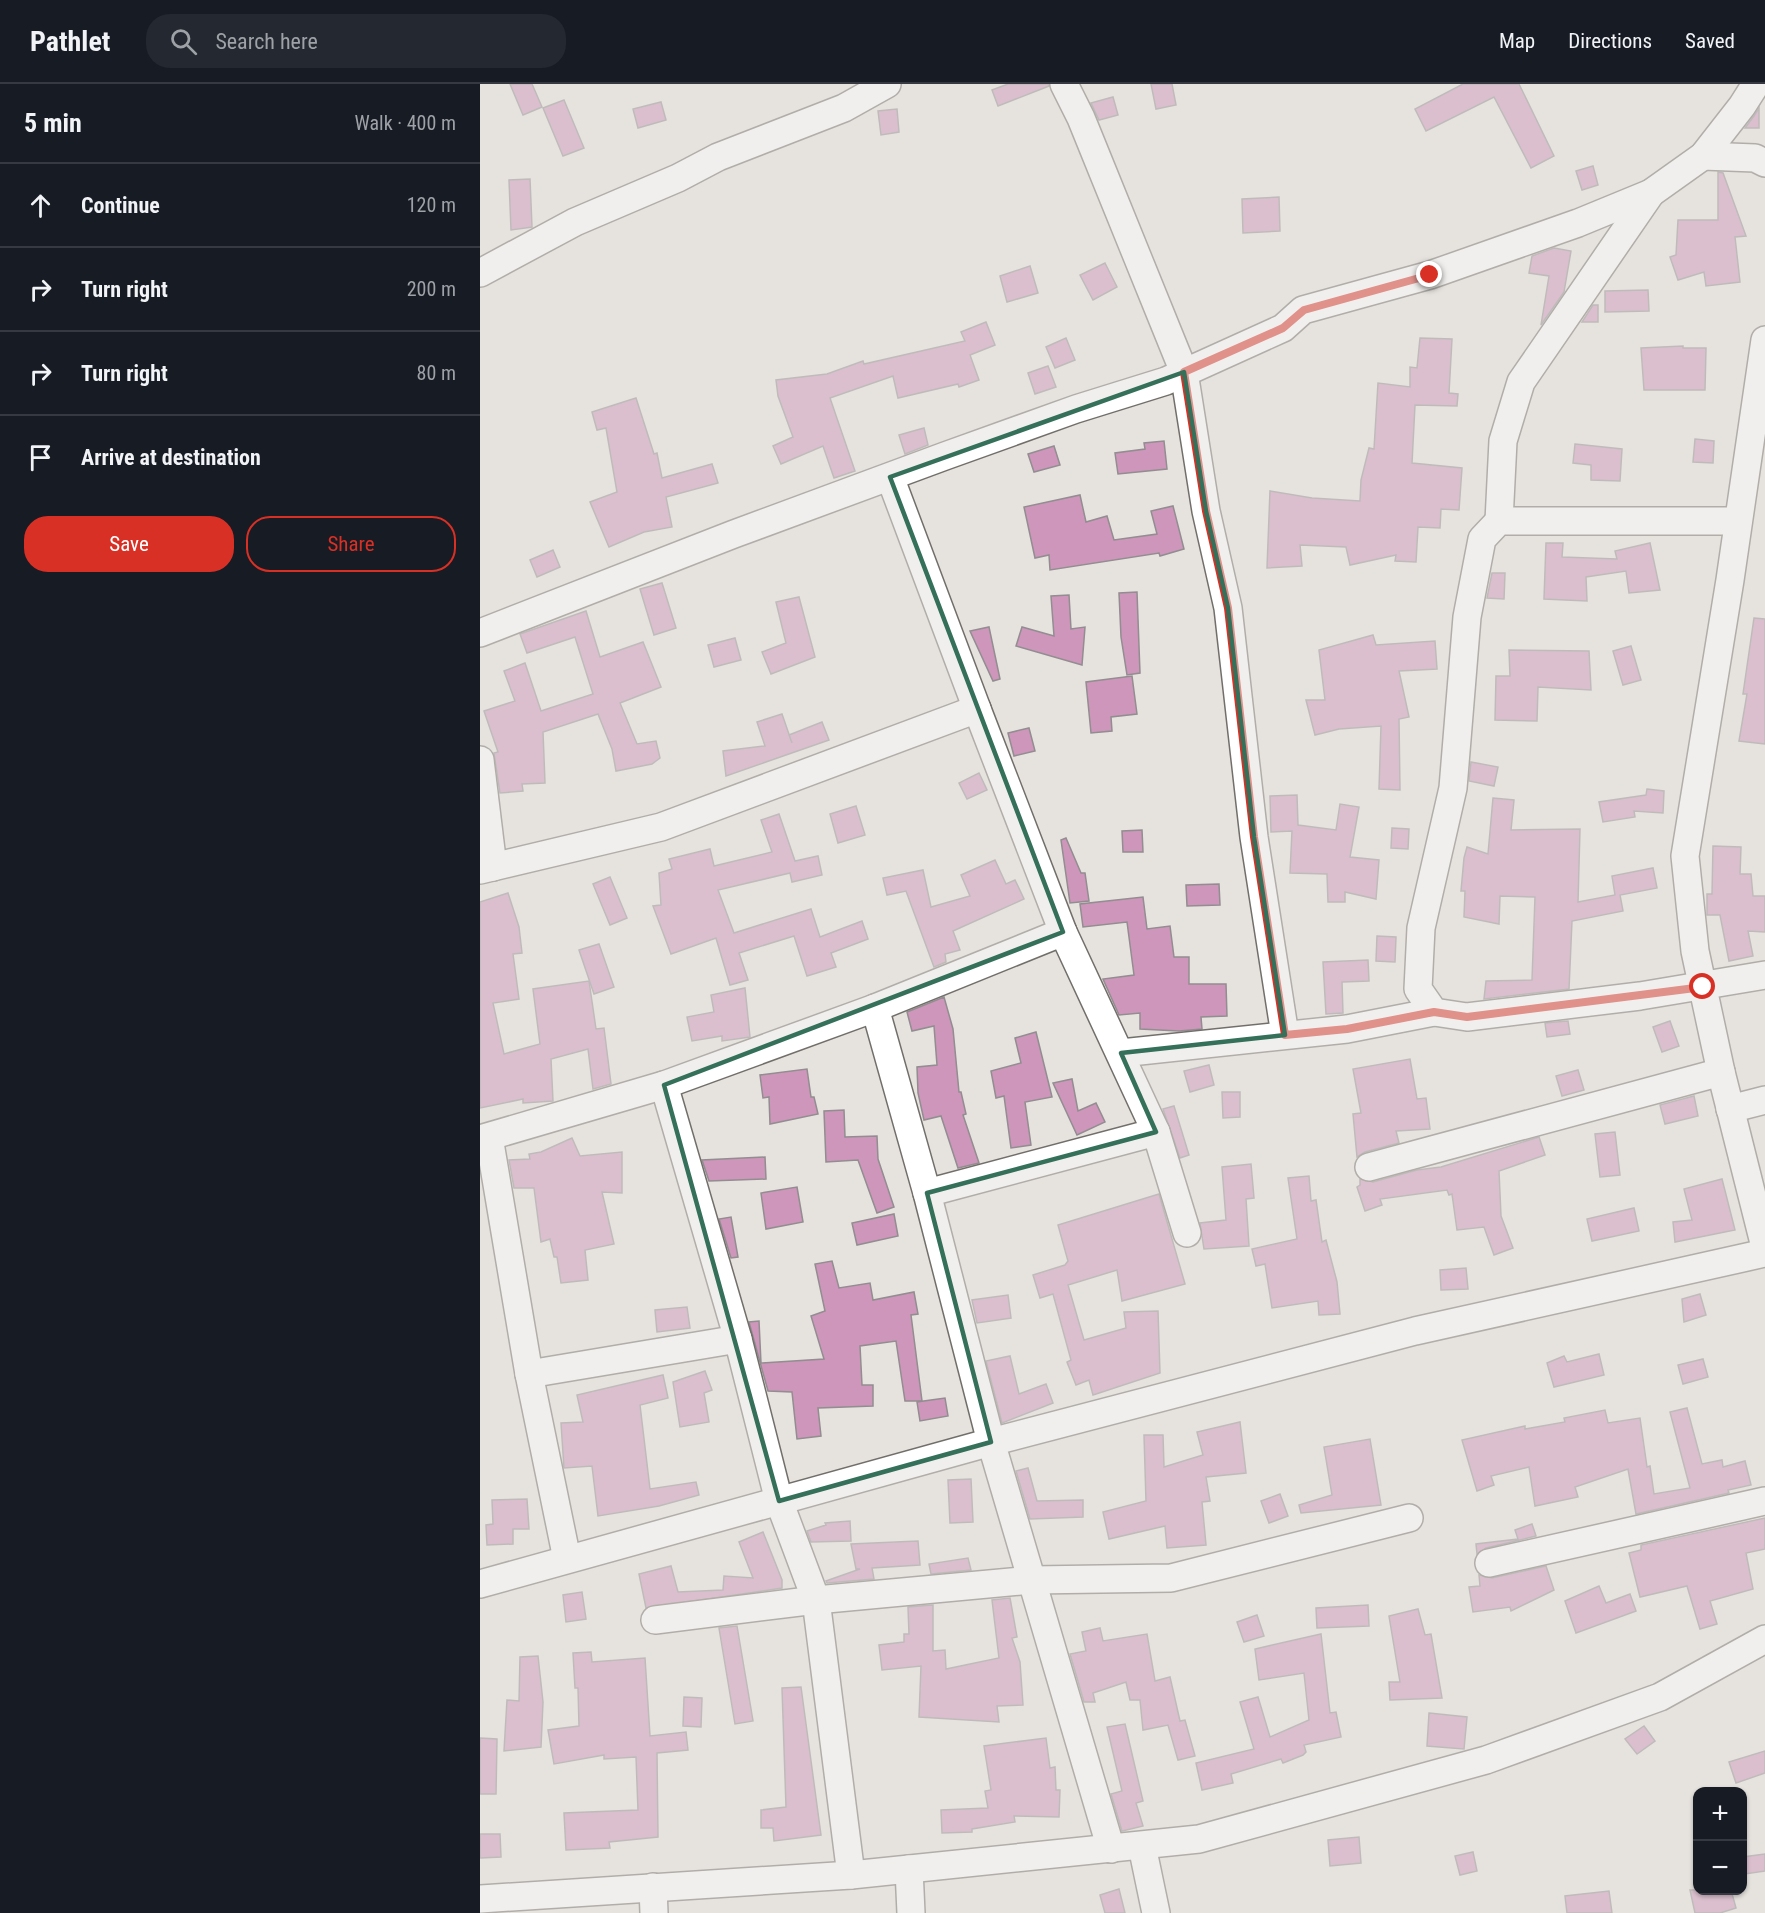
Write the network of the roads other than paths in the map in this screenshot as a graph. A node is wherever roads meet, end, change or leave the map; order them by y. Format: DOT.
graph roads {
  1 [pos="887,84"];
  2 [pos="1064,84"];
  3 [pos="1756,84"];
  4 [pos="1702,156"];
  5 [pos="1765,163"];
  6 [pos="1651,193"];
  7 [pos="480,273"];
  8 [pos="1765,340"];
  9 [pos="1184,372"];
  10 [pos="890,477"];
  11 [pos="1499,521"];
  12 [pos="1738,521"];
  13 [pos="480,633"];
  14 [pos="977,709"];
  15 [pos="480,760"];
  16 [pos="486,868"];
  17 [pos="1063,932"];
  18 [pos="1765,975"];
  19 [pos="1703,987"];
  20 [pos="875,1008"];
  21 [pos="1434,1012"];
  22 [pos="1285,1035"];
  23 [pos="1121,1053"];
  24 [pos="1721,1072"];
  25 [pos="664,1085"];
  26 [pos="1765,1100"];
  27 [pos="1730,1109"];
  28 [pos="1156,1132"];
  29 [pos="484,1138"];
  30 [pos="1369,1167"];
  31 [pos="927,1193"];
  32 [pos="1187,1233"];
  33 [pos="1765,1247"];
  34 [pos="1765,1253"];
  35 [pos="738,1339"];
  36 [pos="528,1374"];
  37 [pos="991,1442"];
  38 [pos="779,1501"];
  39 [pos="1765,1501"];
  40 [pos="1409,1518"];
  41 [pos="567,1559"];
  42 [pos="1490,1563"];
  43 [pos="1032,1580"];
  44 [pos="480,1584"];
  45 [pos="816,1600"];
  46 [pos="655,1620"];
  47 [pos="1765,1639"];
  48 [pos="1142,1846"];
  49 [pos="1112,1849"];
  50 [pos="909,1869"];
  51 [pos="851,1875"];
  52 [pos="480,1899"];
  53 [pos="653,1900"];
  54 [pos="911,1913"];
  55 [pos="1156,1913"];
  1 -- 7 [label="street"];
  2 -- 9 [label="street"];
  3 -- 4 [label="street"];
  4 -- 5 [label="street"];
  4 -- 6 [label="street"];
  6 -- 9 [label="street"];
  6 -- 11 [label="street"];
  8 -- 12 [label="street"];
  9 -- 10 [label="street"];
  9 -- 22 [label="street"];
  10 -- 13 [label="street"];
  10 -- 14 [label="street"];
  11 -- 12 [label="street"];
  11 -- 21 [label="street"];
  12 -- 19 [label="street"];
  14 -- 16 [label="street"];
  14 -- 17 [label="street"];
  15 -- 16 [label="street"];
  17 -- 20 [label="street"];
  17 -- 23 [label="street"];
  18 -- 19 [label="street"];
  19 -- 21 [label="street"];
  19 -- 24 [label="street"];
  20 -- 25 [label="street"];
  20 -- 31 [label="street"];
  21 -- 22 [label="street"];
  22 -- 23 [label="street"];
  23 -- 28 [label="street"];
  24 -- 27 [label="street"];
  24 -- 30 [label="street"];
  25 -- 29 [label="street"];
  25 -- 35 [label="street"];
  26 -- 27 [label="street"];
  27 -- 33 [label="street"];
  28 -- 31 [label="street"];
  28 -- 32 [label="street"];
  29 -- 36 [label="street"];
  31 -- 37 [label="street"];
  34 -- 37 [label="street"];
  35 -- 36 [label="street"];
  35 -- 38 [label="street"];
  36 -- 41 [label="street"];
  37 -- 38 [label="street"];
  37 -- 43 [label="street"];
  38 -- 41 [label="street"];
  38 -- 45 [label="street"];
  39 -- 42 [label="street"];
  40 -- 43 [label="street"];
  41 -- 44 [label="street"];
  43 -- 45 [label="street"];
  43 -- 49 [label="street"];
  45 -- 46 [label="street"];
  45 -- 51 [label="street"];
  47 -- 48 [label="street"];
  48 -- 49 [label="street"];
  48 -- 55 [label="street"];
  49 -- 50 [label="street"];
  50 -- 51 [label="street"];
  50 -- 54 [label="street"];
  51 -- 53 [label="street"];
  52 -- 53 [label="street"];
}
